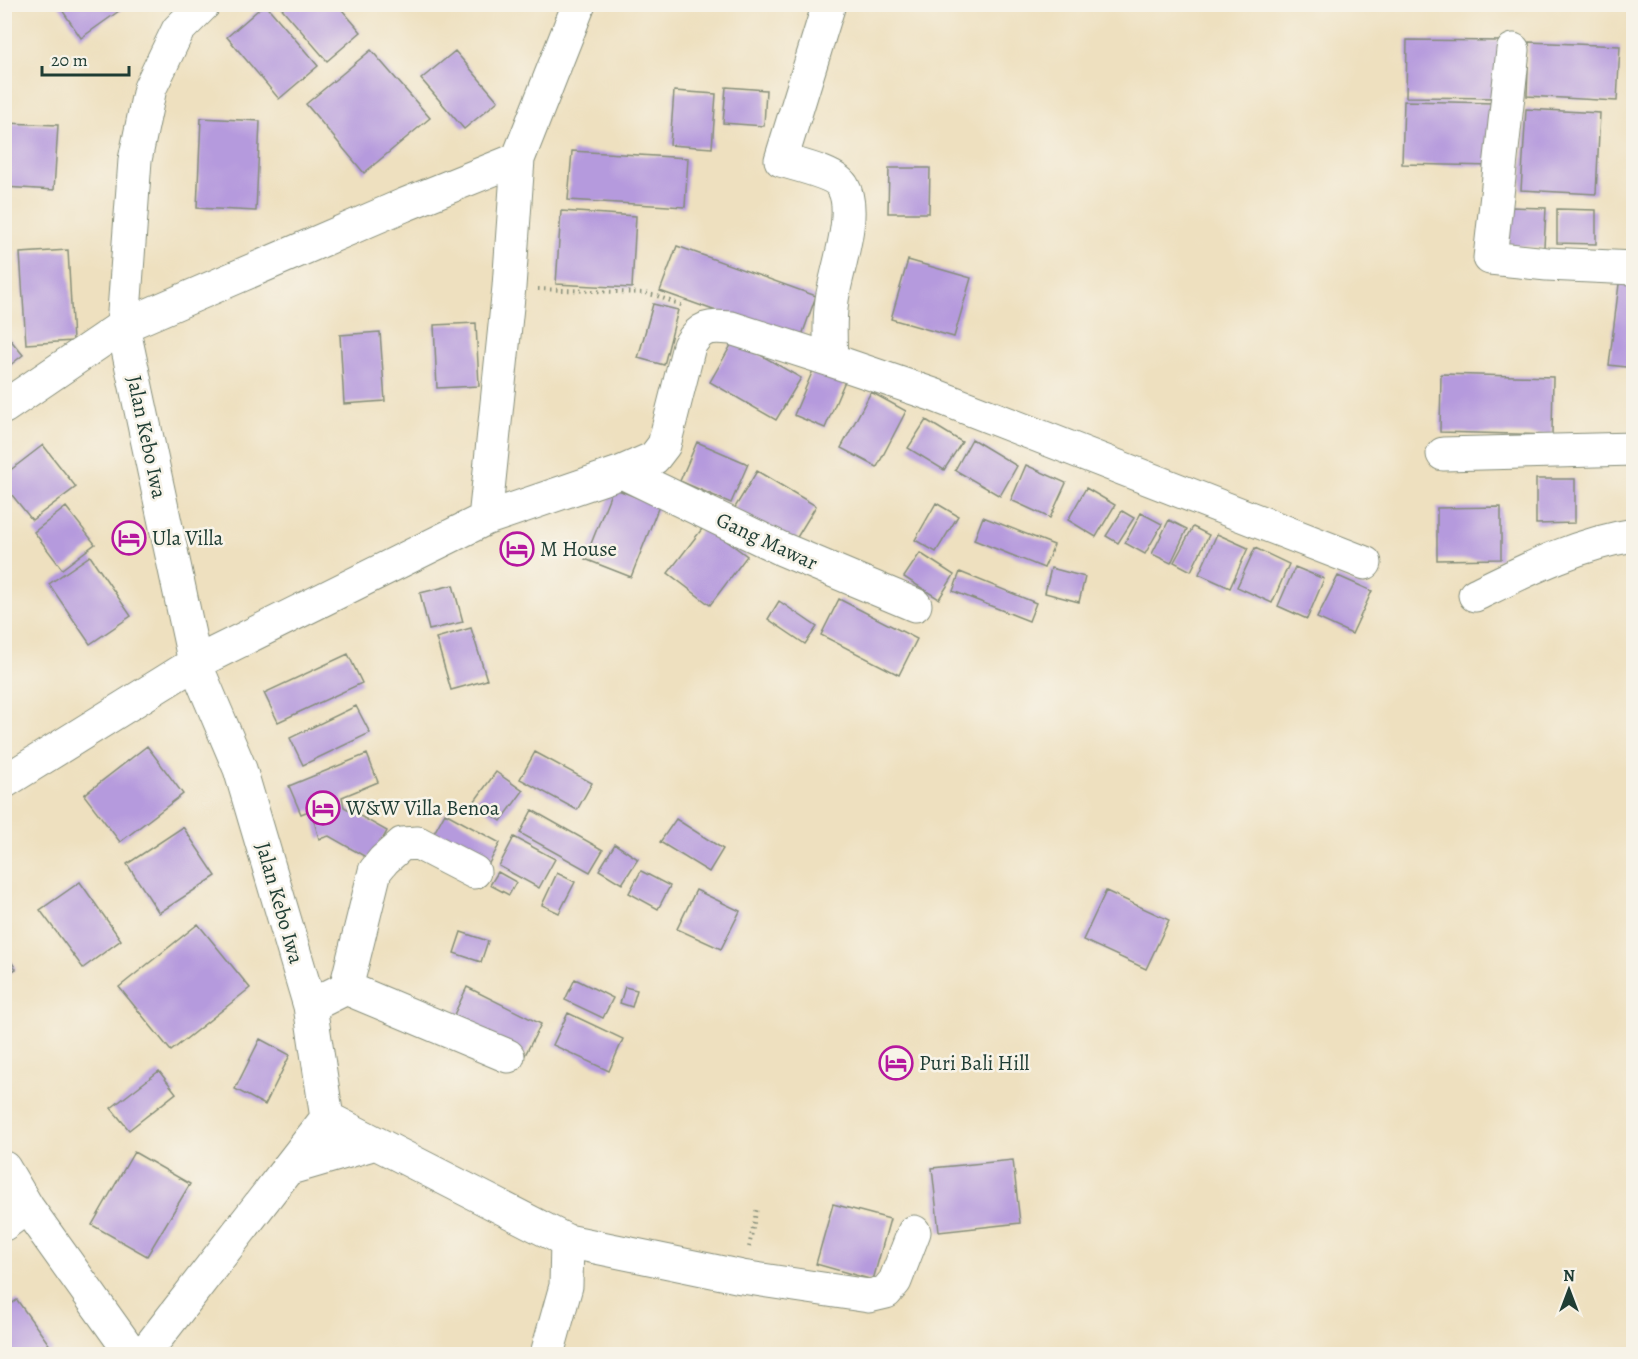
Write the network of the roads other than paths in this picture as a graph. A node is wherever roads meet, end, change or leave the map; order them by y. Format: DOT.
graph roads {
  1 [pos="204,4"];
  2 [pos="579,4"];
  3 [pos="829,4"];
  4 [pos="1513,50"];
  5 [pos="518,159"];
  6 [pos="1634,268"];
  7 [pos="123,326"];
  8 [pos="831,360"];
  9 [pos="4,407"];
  10 [pos="1634,449"];
  11 [pos="1443,454"];
  12 [pos="622,472"];
  13 [pos="485,519"];
  14 [pos="1634,536"];
  15 [pos="1365,563"];
  16 [pos="1475,595"];
  17 [pos="915,605"];
  18 [pos="195,663"];
  19 [pos="4,782"];
  20 [pos="474,872"];
  21 [pos="346,988"];
  22 [pos="310,1006"];
  23 [pos="508,1056"];
  24 [pos="327,1118"];
  25 [pos="375,1143"];
  26 [pos="4,1168"];
  27 [pos="287,1169"];
  28 [pos="16,1216"];
  29 [pos="914,1232"];
  30 [pos="567,1241"];
  31 [pos="132,1354"];
  32 [pos="144,1354"];
  33 [pos="547,1354"];
  1 -- 7 [label="street, Jalan Kebo Iwa"];
  2 -- 5 [label="street"];
  3 -- 8 [label="street"];
  4 -- 6 [label="street"];
  5 -- 7 [label="street"];
  5 -- 13 [label="street"];
  7 -- 9 [label="street"];
  7 -- 18 [label="street, Jalan Kebo Iwa"];
  8 -- 12 [label="street"];
  8 -- 15 [label="street"];
  10 -- 11 [label="street"];
  12 -- 13 [label="street"];
  12 -- 17 [label="street, Gang Mawar"];
  13 -- 18 [label="street"];
  14 -- 16 [label="street"];
  18 -- 19 [label="street"];
  18 -- 22 [label="street, Jalan Kebo Iwa"];
  20 -- 21 [label="street"];
  21 -- 22 [label="street"];
  21 -- 23 [label="street"];
  22 -- 24 [label="street, Jalan Kebo Iwa"];
  24 -- 25 [label="street"];
  24 -- 27 [label="street"];
  25 -- 27 [label="street"];
  25 -- 30 [label="street"];
  26 -- 28 [label="street"];
  27 -- 32 [label="street"];
  28 -- 31 [label="street"];
  29 -- 30 [label="street"];
  30 -- 33 [label="street"];
}
